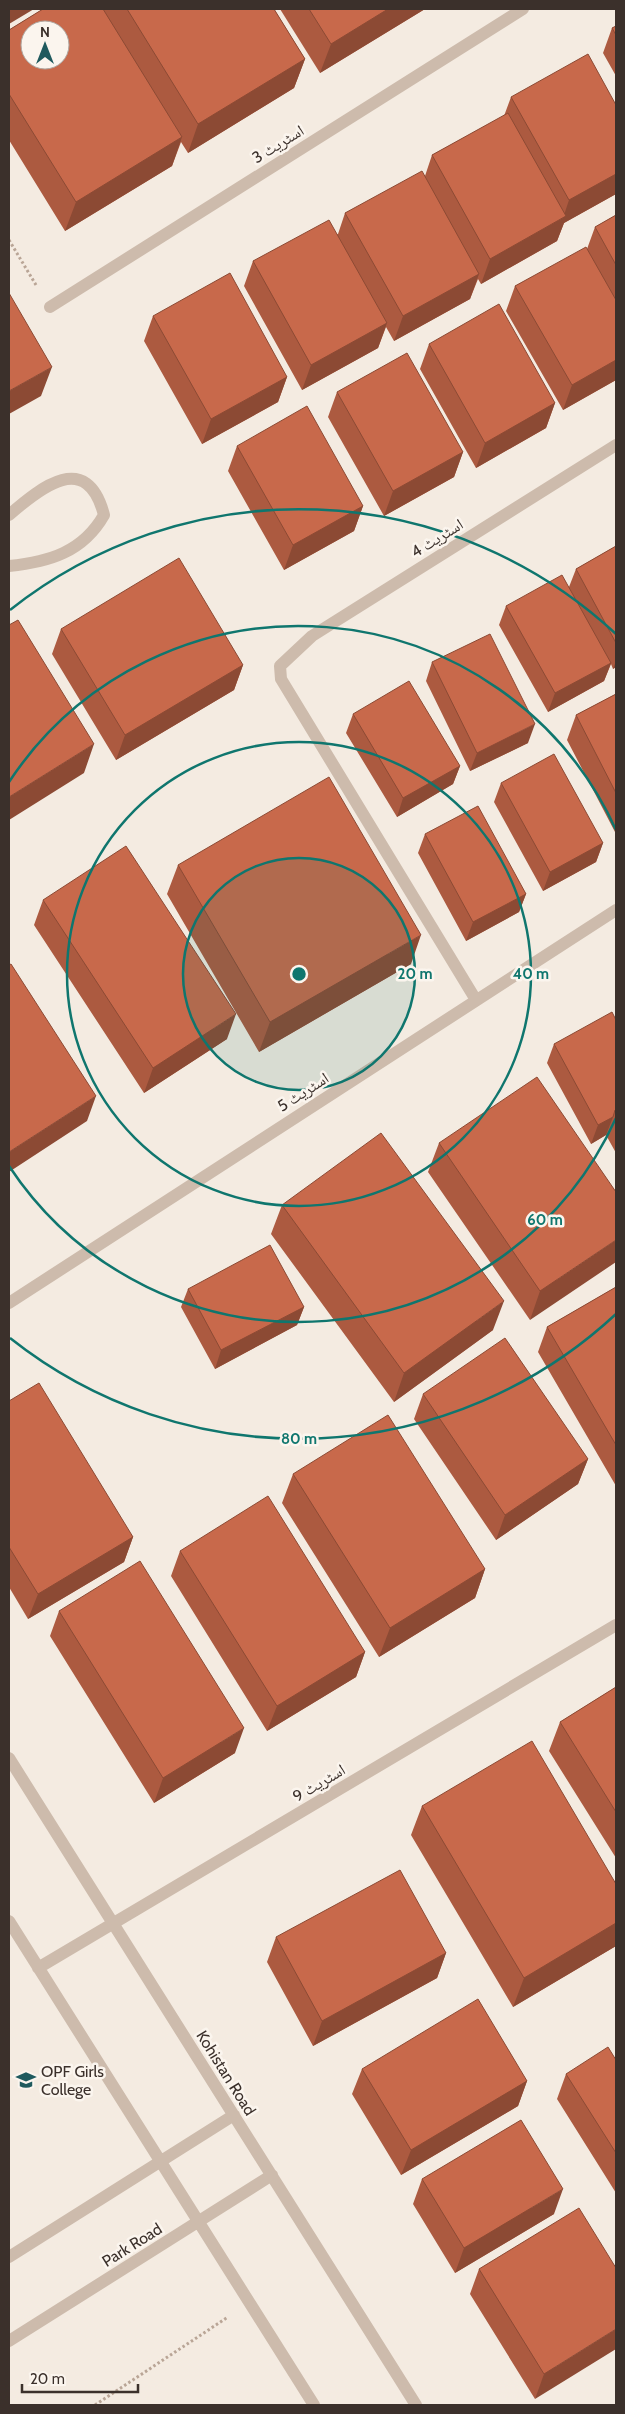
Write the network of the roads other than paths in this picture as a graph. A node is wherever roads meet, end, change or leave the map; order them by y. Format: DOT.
graph roads {
  1 [pos="524,9"];
  2 [pos="50,307"];
  3 [pos="616,445"];
  4 [pos="9,515"];
  5 [pos="9,566"];
  6 [pos="616,910"];
  7 [pos="476,1000"];
  8 [pos="9,1303"];
  9 [pos="616,1625"];
  10 [pos="9,1758"];
  11 [pos="9,1921"];
  12 [pos="114,1924"];
  13 [pos="38,1968"];
  14 [pos="234,2116"];
  15 [pos="160,2162"];
  16 [pos="272,2175"];
  17 [pos="198,2222"];
  18 [pos="9,2257"];
  19 [pos="9,2341"];
  20 [pos="314,2405"];
  21 [pos="416,2405"];
  1 -- 2 [label="street, اسٹریٹ 3"];
  3 -- 7 [label="street, اسٹریٹ 4"];
  4 -- 5 [label="street"];
  6 -- 7 [label="street, اسٹریٹ 5"];
  7 -- 8 [label="street, اسٹریٹ 5"];
  9 -- 12 [label="street, اسٹریٹ 9"];
  10 -- 12 [label="street, Kohistan Road"];
  11 -- 13 [label="street"];
  12 -- 13 [label="street, اسٹریٹ 9"];
  12 -- 14 [label="street, Kohistan Road"];
  13 -- 15 [label="street"];
  14 -- 15 [label="street"];
  14 -- 16 [label="street, Kohistan Road"];
  15 -- 17 [label="street"];
  15 -- 18 [label="street"];
  16 -- 17 [label="street, Park Road"];
  16 -- 21 [label="street, Kohistan Road"];
  17 -- 19 [label="street, Park Road"];
  17 -- 20 [label="street"];
}
